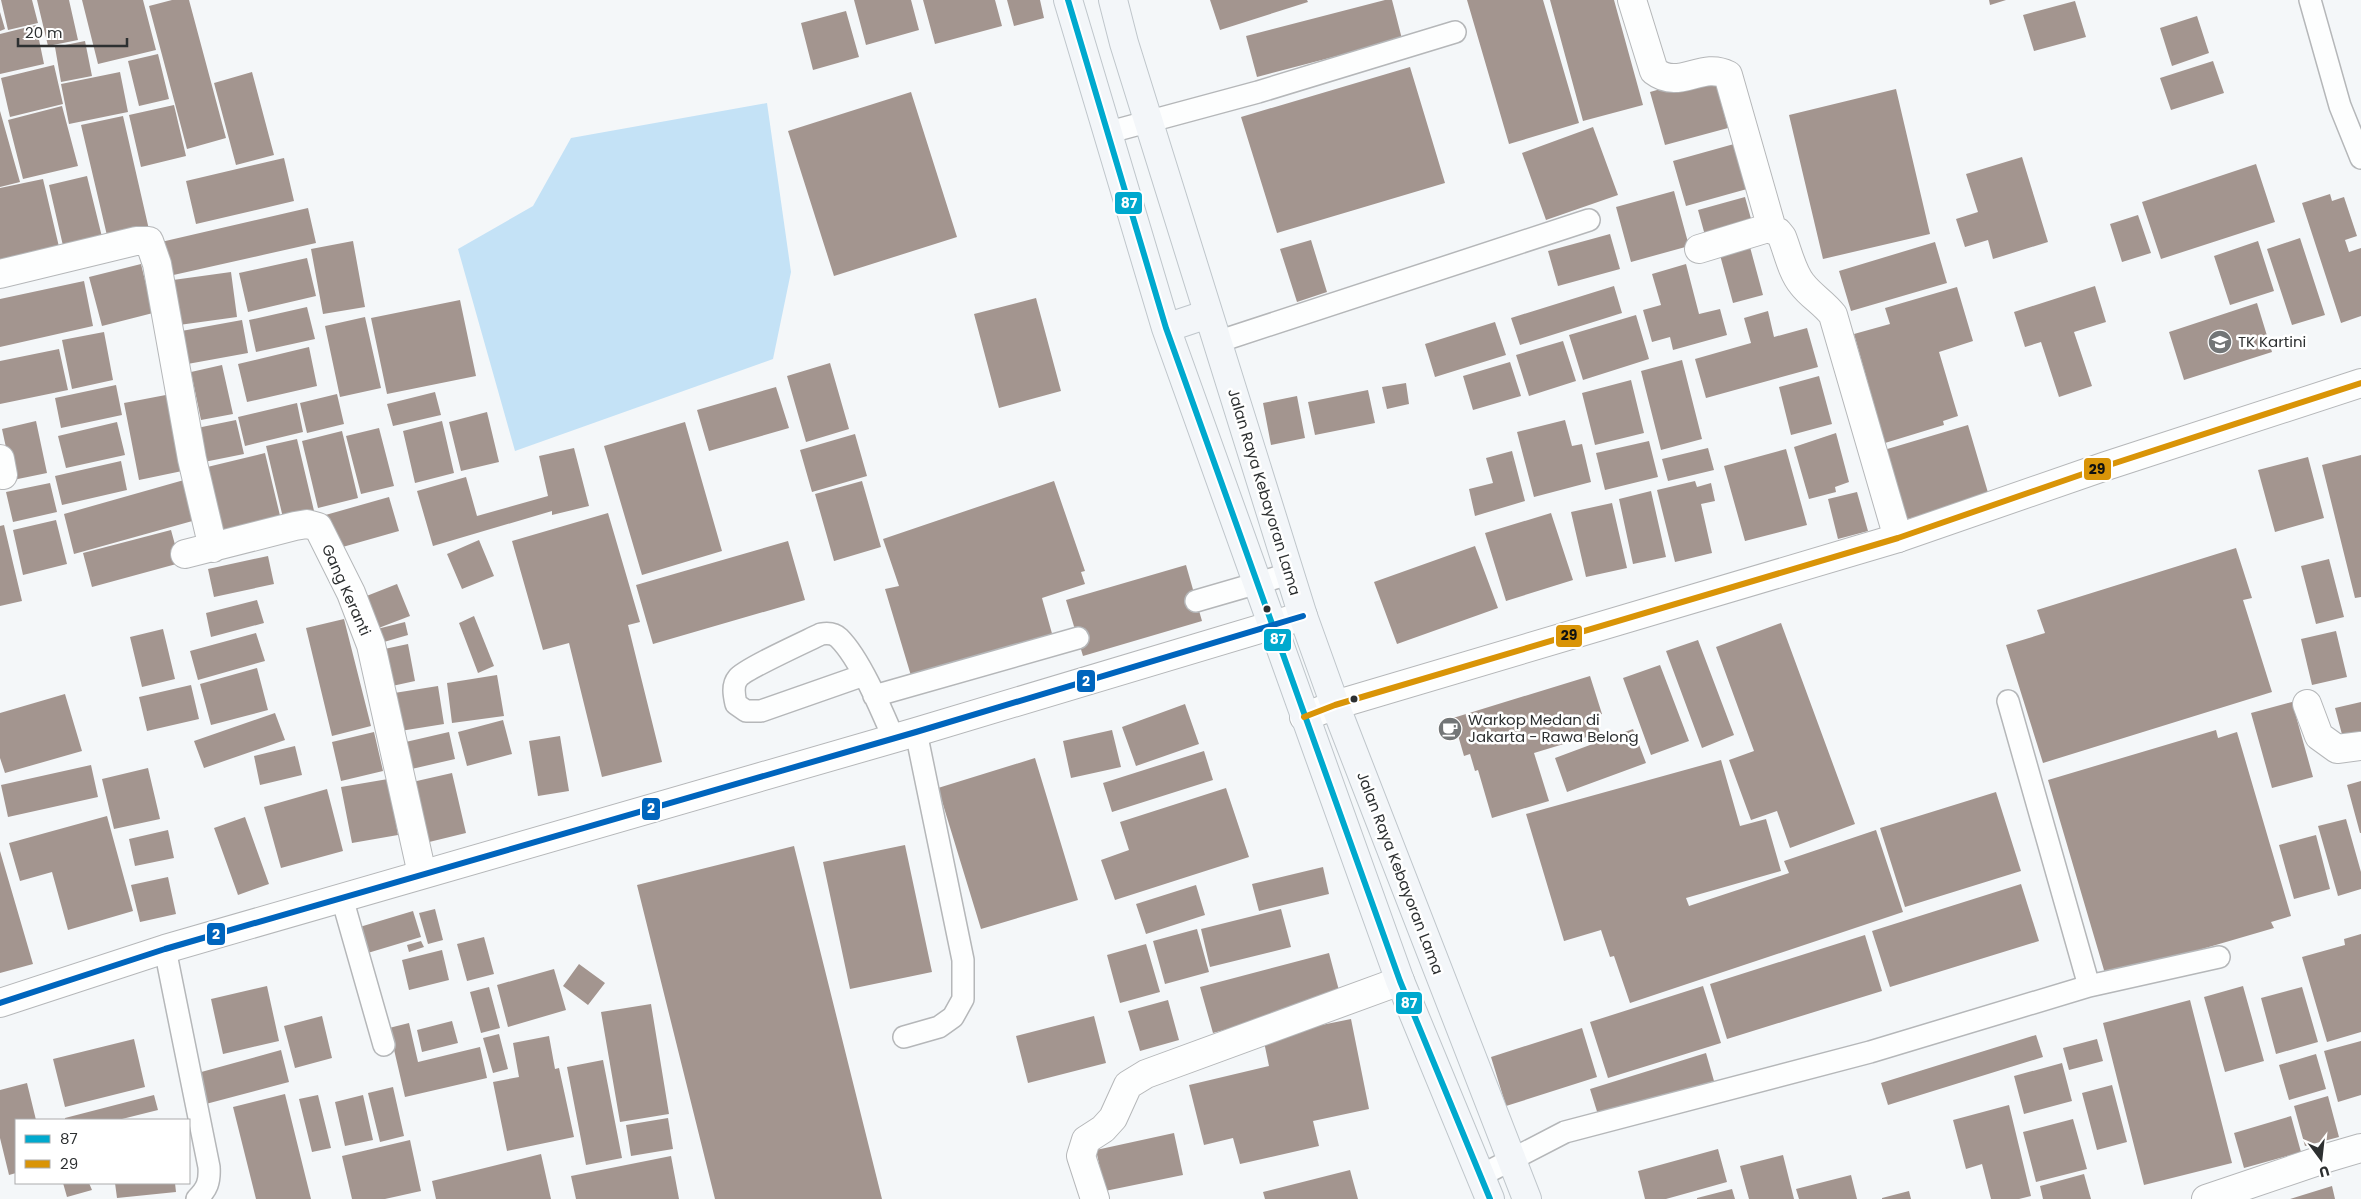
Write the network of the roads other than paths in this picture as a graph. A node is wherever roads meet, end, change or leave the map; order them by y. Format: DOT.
graph roads {
  1 [pos="1068,0"];
  2 [pos="1114,0"];
  3 [pos="1632,0"];
  4 [pos="2310,0"];
  5 [pos="1455,32"];
  6 [pos="1149,122"];
  7 [pos="1106,132"];
  8 [pos="2361,158"];
  9 [pos="1589,220"];
  10 [pos="1772,229"];
  11 [pos="1699,248"];
  12 [pos="0,274"];
  13 [pos="1208,314"];
  14 [pos="1166,328"];
  15 [pos="1216,342"];
  16 [pos="2361,383"];
  17 [pos="1898,538"];
  18 [pos="213,548"];
  19 [pos="185,554"];
  20 [pos="1289,574"];
  21 [pos="1256,584"];
  22 [pos="1196,601"];
  23 [pos="1303,616"];
  24 [pos="1272,626"];
  25 [pos="1078,638"];
  26 [pos="864,675"];
  27 [pos="874,696"];
  28 [pos="2008,701"];
  29 [pos="2307,704"];
  30 [pos="1335,705"];
  31 [pos="1304,717"];
  32 [pos="904,735"];
  33 [pos="2361,746"];
  34 [pos="422,874"];
  35 [pos="1406,887"];
  36 [pos="342,898"];
  37 [pos="1372,902"];
  38 [pos="165,949"];
  39 [pos="2219,957"];
  40 [pos="1400,982"];
  41 [pos="2089,986"];
  42 [pos="0,1003"];
  43 [pos="1452,1008"];
  44 [pos="1417,1022"];
  45 [pos="904,1037"];
  46 [pos="384,1045"];
  47 [pos="2361,1148"];
  48 [pos="1512,1161"];
  49 [pos="1485,1187"];
  50 [pos="197,1199"];
  51 [pos="1095,1199"];
  52 [pos="1527,1199"];
  53 [pos="2206,1199"];
  1 -- 7 [label="main road"];
  2 -- 6 [label="main road, Jalan Raya Kebayoran Lama"];
  3 -- 10 [label="street"];
  4 -- 8 [label="lane"];
  5 -- 6 [label="lane"];
  6 -- 7 [label="lane"];
  6 -- 13 [label="main road, Jalan Raya Kebayoran Lama"];
  7 -- 14 [label="main road"];
  9 -- 15 [label="lane"];
  10 -- 11 [label="street"];
  10 -- 17 [label="street"];
  12 -- 18 [label="street"];
  13 -- 14 [label="main road"];
  13 -- 15 [label="main road, Jalan Raya Kebayoran Lama"];
  14 -- 21 [label="main road"];
  15 -- 20 [label="main road, Jalan Raya Kebayoran Lama"];
  16 -- 17 [label="street"];
  17 -- 30 [label="street"];
  18 -- 19 [label="street, Gang Keranti"];
  18 -- 34 [label="street, Gang Keranti"];
  20 -- 21 [label="lane"];
  20 -- 23 [label="main road, Jalan Raya Kebayoran Lama"];
  21 -- 22 [label="lane"];
  21 -- 24 [label="main road"];
  23 -- 24 [label="street"];
  23 -- 30 [label="main road, Jalan Raya Kebayoran Lama"];
  24 -- 31 [label="main road"];
  24 -- 32 [label="street"];
  25 -- 27 [label="lane"];
  26 -- 26 [label="lane"];
  26 -- 27 [label="lane"];
  27 -- 32 [label="lane"];
  28 -- 41 [label="lane"];
  29 -- 33 [label="street"];
  30 -- 31 [label="street"];
  30 -- 35 [label="main road, Jalan Raya Kebayoran Lama"];
  31 -- 37 [label="main road"];
  32 -- 34 [label="street"];
  32 -- 45 [label="lane"];
  34 -- 36 [label="street"];
  35 -- 37 [label="main road"];
  35 -- 43 [label="main road, Jalan Raya Kebayoran Lama"];
  36 -- 38 [label="street"];
  36 -- 46 [label="lane"];
  37 -- 40 [label="main road"];
  38 -- 42 [label="street"];
  38 -- 50 [label="lane"];
  39 -- 41 [label="lane"];
  40 -- 44 [label="main road"];
  40 -- 51 [label="street"];
  41 -- 48 [label="lane"];
  43 -- 44 [label="main road"];
  43 -- 48 [label="main road, Jalan Raya Kebayoran Lama"];
  44 -- 49 [label="main road"];
  47 -- 53 [label="street"];
  48 -- 49 [label="lane"];
  48 -- 52 [label="main road, Jalan Raya Kebayoran Lama"];
}
